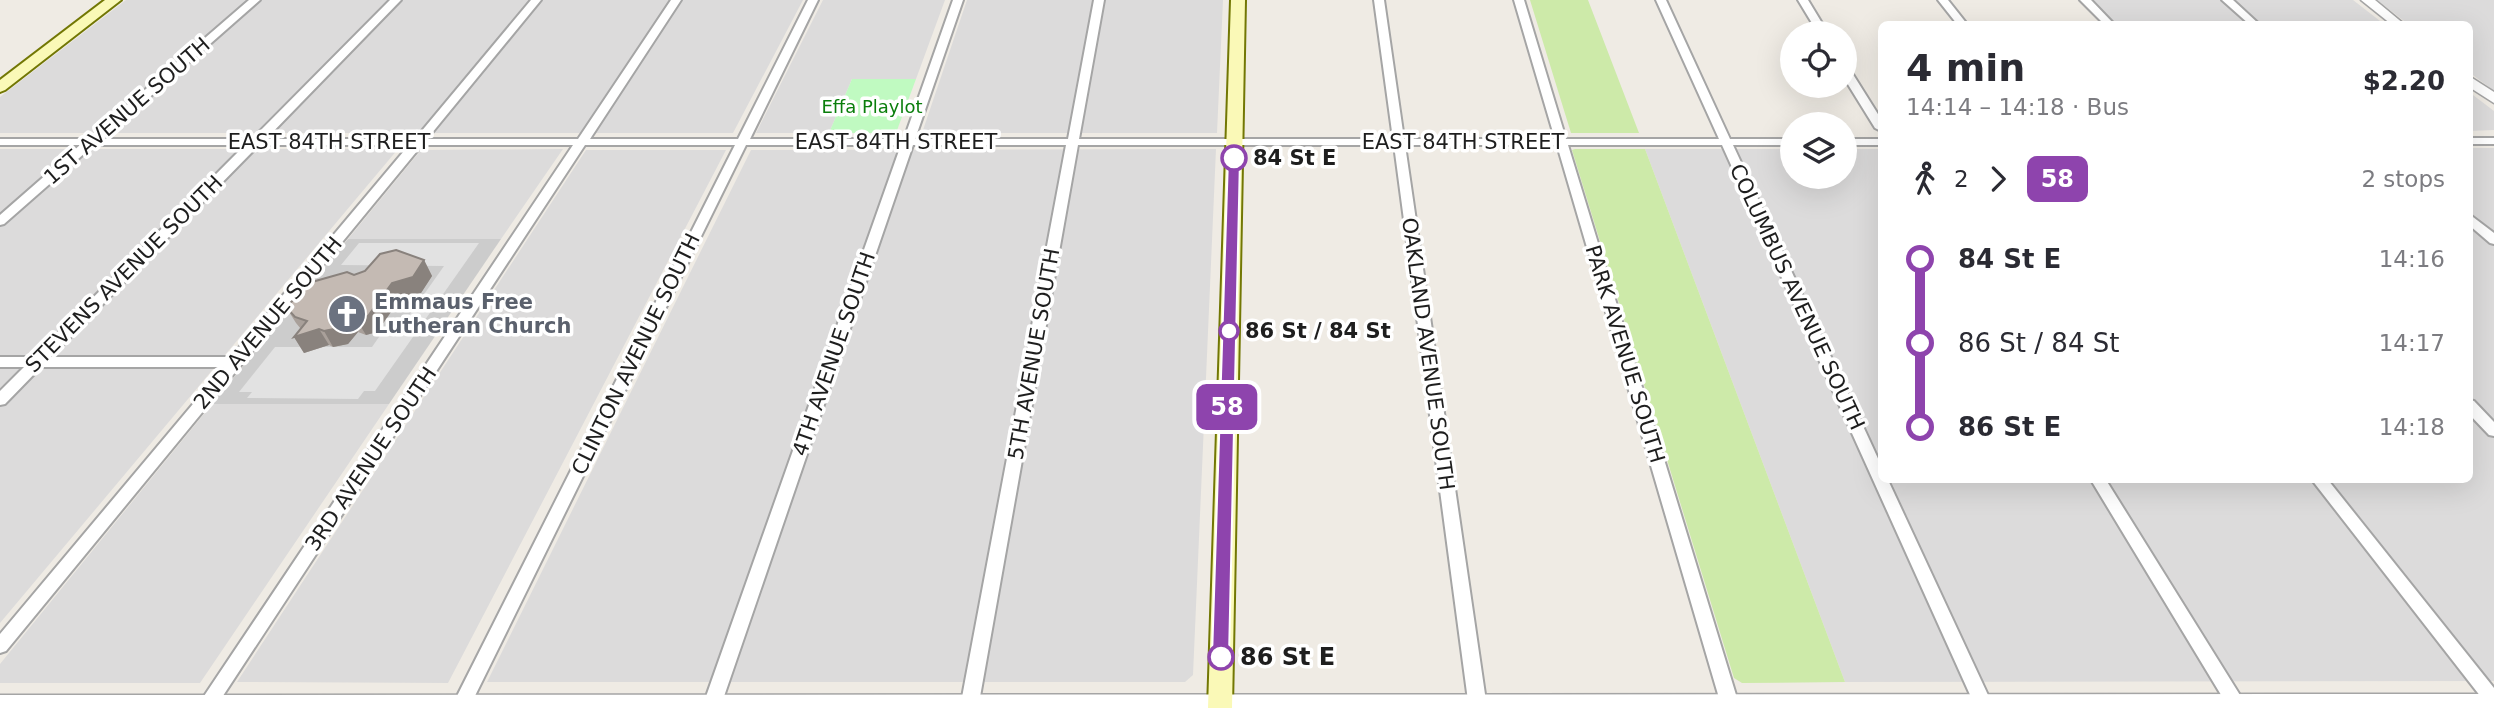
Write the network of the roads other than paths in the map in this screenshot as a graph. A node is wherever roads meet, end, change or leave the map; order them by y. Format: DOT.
graph roads {
  1 [pos="114,0"];
  2 [pos="255,0"];
  3 [pos="396,0"];
  4 [pos="536,0"];
  5 [pos="676,0"];
  6 [pos="813,0"];
  7 [pos="958,0"];
  8 [pos="1099,0"];
  9 [pos="1238,0"];
  10 [pos="1379,0"];
  11 [pos="1519,0"];
  12 [pos="1661,0"];
  13 [pos="1803,0"];
  14 [pos="1943,0"];
  15 [pos="2085,0"];
  16 [pos="2227,0"];
  17 [pos="2367,0"];
  18 [pos="1816,21"];
  19 [pos="1960,21"];
  20 [pos="2106,21"];
  21 [pos="2251,21"];
  22 [pos="2394,21"];
  23 [pos="2473,83"];
  24 [pos="0,87"];
  25 [pos="1857,89"];
  26 [pos="2494,99"];
  27 [pos="1878,123"];
  28 [pos="2473,141"];
  29 [pos="2494,141"];
  30 [pos="0,142"];
  31 [pos="91,142"];
  32 [pos="255,142"];
  33 [pos="418,142"];
  34 [pos="582,142"];
  35 [pos="741,142"];
  36 [pos="908,142"];
  37 [pos="1073,142"];
  38 [pos="1234,142"];
  39 [pos="1399,142"];
  40 [pos="1562,142"];
  41 [pos="1726,142"];
  42 [pos="1780,142"];
  43 [pos="1857,142"];
  44 [pos="1878,142"];
  45 [pos="0,221"];
  46 [pos="2473,222"];
  47 [pos="2494,240"];
  48 [pos="0,362"];
  49 [pos="37,362"];
  50 [pos="236,362"];
  51 [pos="0,400"];
  52 [pos="2473,409"];
  53 [pos="2494,431"];
  54 [pos="1878,474"];
  55 [pos="1882,483"];
  56 [pos="2100,483"];
  57 [pos="2322,483"];
  58 [pos="0,646"];
  59 [pos="2494,702"];
  60 [pos="0,705"];
  61 [pos="1478,706"];
  62 [pos="1730,706"];
  63 [pos="1984,706"];
  64 [pos="2238,706"];
  65 [pos="205,707"];
  66 [pos="461,707"];
  67 [pos="712,707"];
  68 [pos="969,707"];
  69 [pos="1220,707"];
  1 -- 24 [label="main road"];
  2 -- 31 [label="street, 1ST AVENUE SOUTH"];
  3 -- 32 [label="street, STEVENS AVENUE SOUTH"];
  4 -- 33 [label="street, 2ND AVENUE SOUTH"];
  5 -- 34 [label="street, 3RD AVENUE SOUTH"];
  6 -- 35 [label="street, CLINTON AVENUE SOUTH"];
  7 -- 36 [label="street, 4TH AVENUE SOUTH"];
  8 -- 37 [label="street, 5TH AVENUE SOUTH"];
  9 -- 38 [label="main road"];
  10 -- 39 [label="street, OAKLAND AVENUE SOUTH"];
  11 -- 40 [label="street, PARK AVENUE SOUTH"];
  12 -- 41 [label="street, COLUMBUS AVENUE SOUTH"];
  13 -- 18 [label="street"];
  14 -- 19 [label="street"];
  15 -- 20 [label="street"];
  16 -- 21 [label="street"];
  17 -- 22 [label="street"];
  23 -- 26 [label="street"];
  25 -- 27 [label="street"];
  28 -- 29 [label="street"];
  30 -- 31 [label="street, EAST 84TH STREET"];
  31 -- 32 [label="street, EAST 84TH STREET"];
  31 -- 45 [label="street, 1ST AVENUE SOUTH"];
  32 -- 33 [label="street, EAST 84TH STREET"];
  32 -- 49 [label="street, STEVENS AVENUE SOUTH"];
  33 -- 34 [label="street, EAST 84TH STREET"];
  33 -- 50 [label="street, 2ND AVENUE SOUTH"];
  34 -- 35 [label="street, EAST 84TH STREET"];
  34 -- 65 [label="street, 3RD AVENUE SOUTH"];
  35 -- 36 [label="street, EAST 84TH STREET"];
  35 -- 66 [label="street, CLINTON AVENUE SOUTH"];
  36 -- 37 [label="street, EAST 84TH STREET"];
  36 -- 67 [label="street, 4TH AVENUE SOUTH"];
  37 -- 38 [label="street, EAST 84TH STREET"];
  37 -- 68 [label="street, 5TH AVENUE SOUTH"];
  38 -- 39 [label="street, EAST 84TH STREET"];
  38 -- 69 [label="main road"];
  39 -- 40 [label="street, EAST 84TH STREET"];
  39 -- 61 [label="street, OAKLAND AVENUE SOUTH"];
  40 -- 41 [label="street, EAST 84TH STREET"];
  40 -- 62 [label="street, PARK AVENUE SOUTH"];
  41 -- 42 [label="street, EAST 84TH STREET"];
  41 -- 54 [label="street, COLUMBUS AVENUE SOUTH"];
  43 -- 44 [label="street"];
  46 -- 47 [label="street"];
  48 -- 49 [label="street"];
  49 -- 50 [label="street"];
  49 -- 51 [label="street, STEVENS AVENUE SOUTH"];
  50 -- 58 [label="street, 2ND AVENUE SOUTH"];
  52 -- 53 [label="street"];
  55 -- 63 [label="street, COLUMBUS AVENUE SOUTH"];
  56 -- 64 [label="street"];
  57 -- 59 [label="street"];
  59 -- 64 [label="street"];
  60 -- 65 [label="street"];
  61 -- 62 [label="street"];
  61 -- 69 [label="street"];
  62 -- 63 [label="street"];
  63 -- 64 [label="street"];
  65 -- 66 [label="street"];
  66 -- 67 [label="street"];
  67 -- 68 [label="street"];
  68 -- 69 [label="street"];
}
